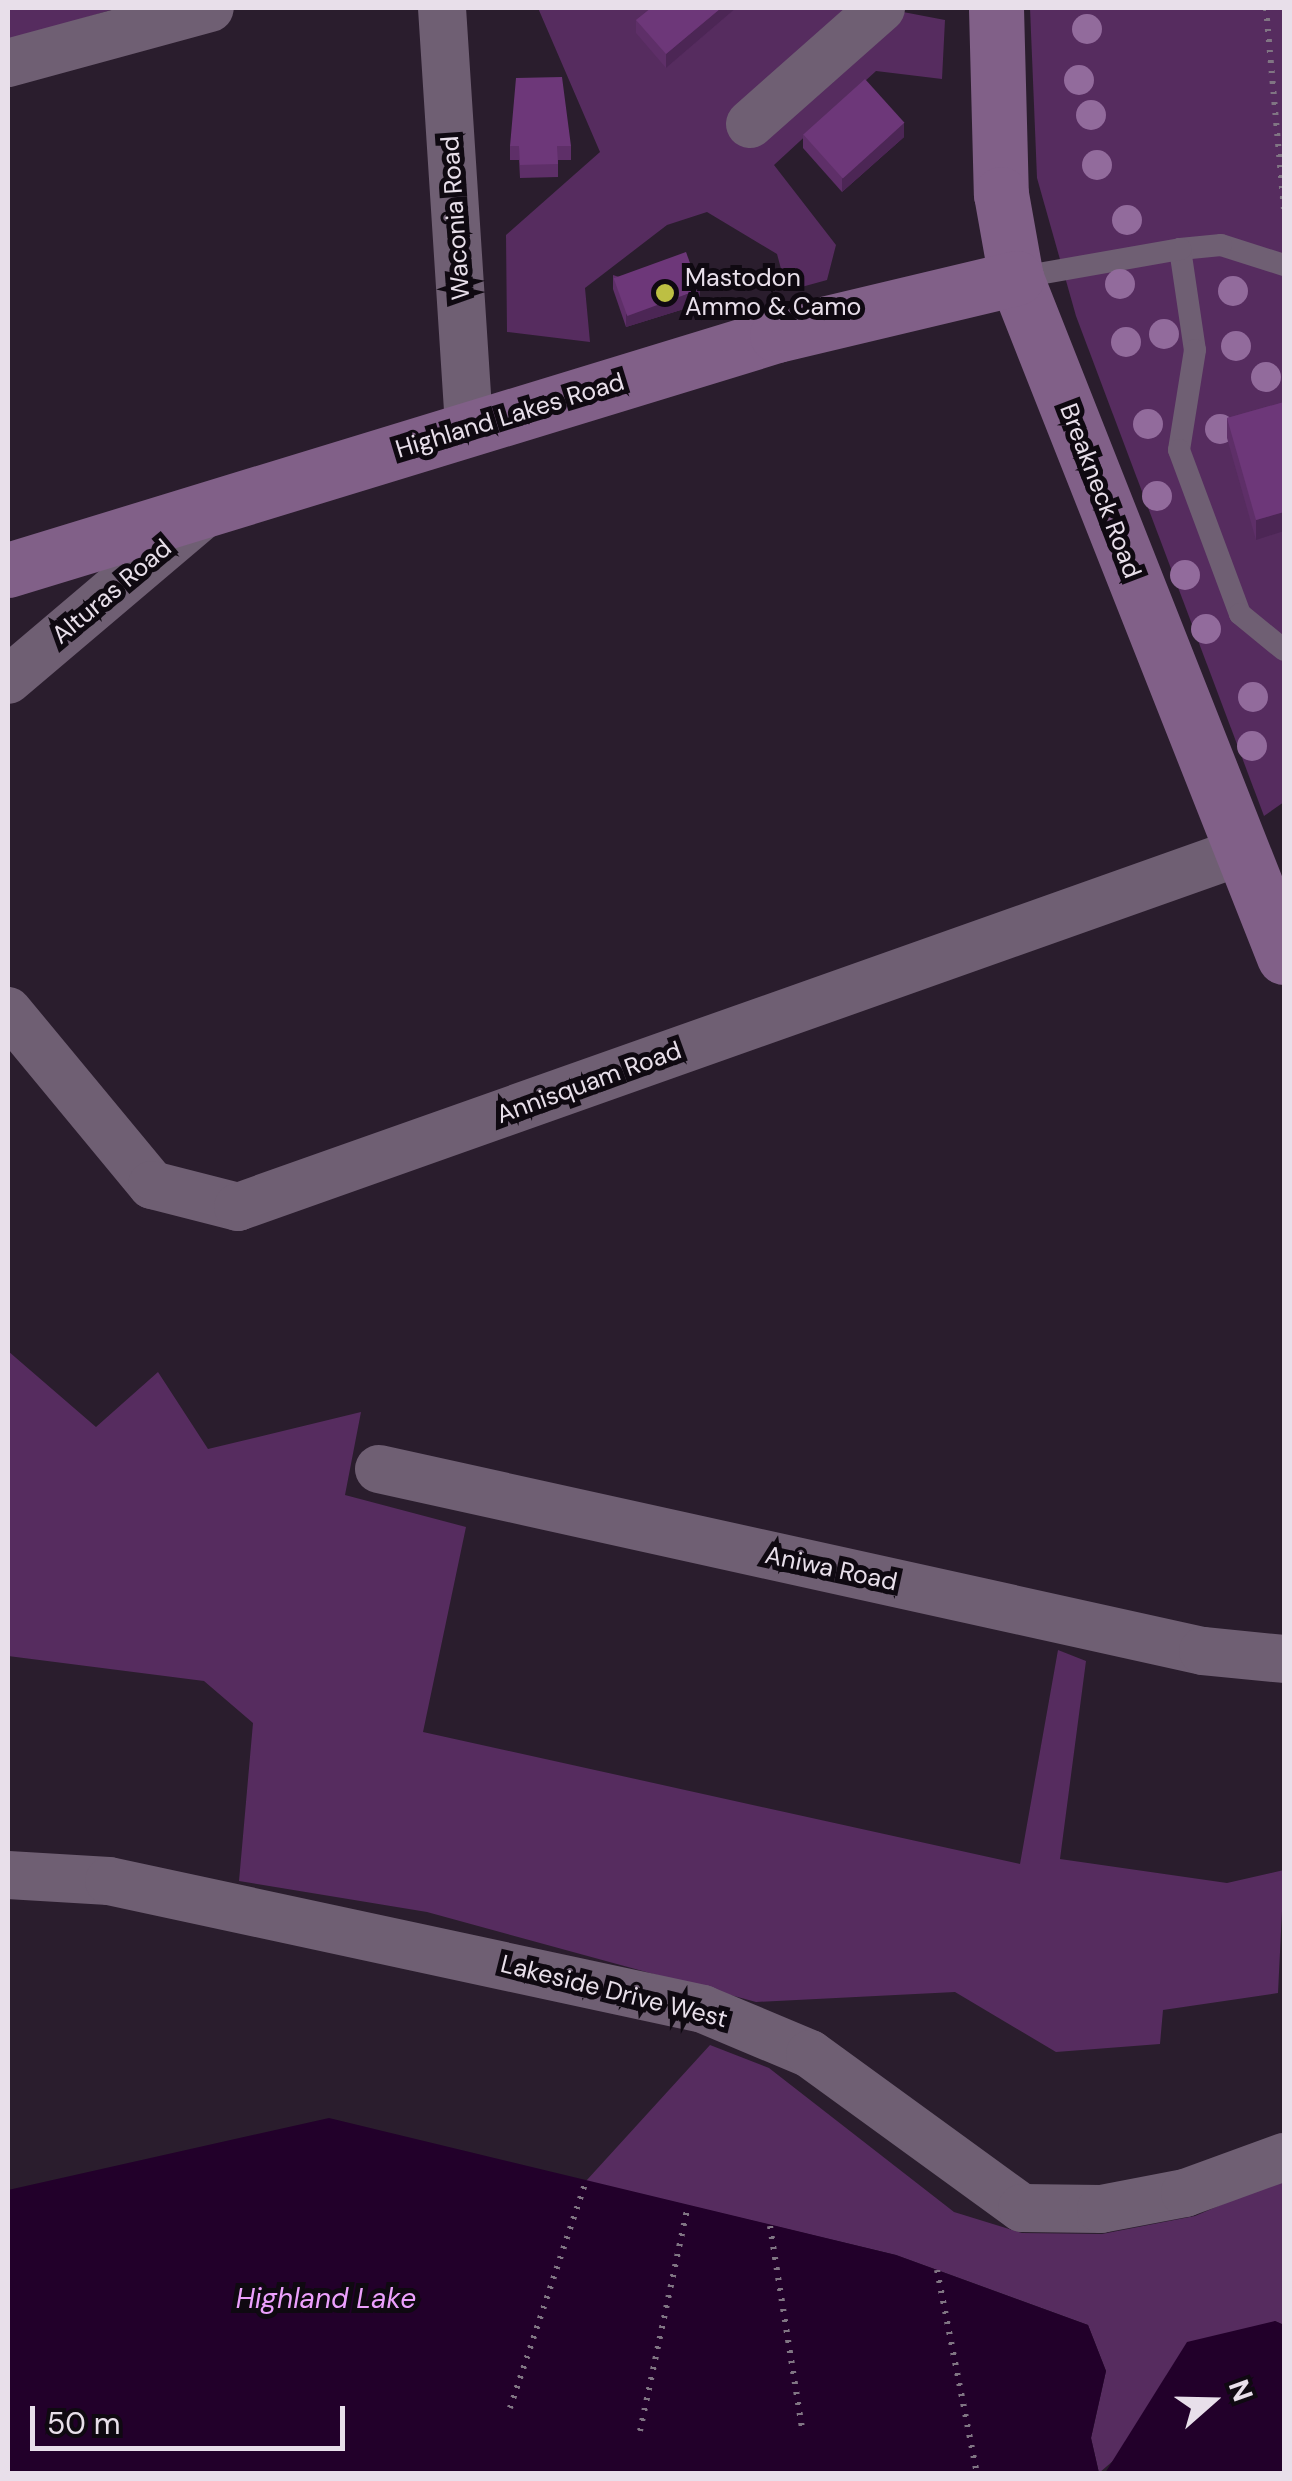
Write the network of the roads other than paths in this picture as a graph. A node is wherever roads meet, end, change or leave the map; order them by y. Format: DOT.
graph roads {
  1 [pos="210,8"];
  2 [pos="442,8"];
  3 [pos="881,8"];
  4 [pos="996,8"];
  5 [pos="8,64"];
  6 [pos="750,124"];
  7 [pos="1180,249"];
  8 [pos="1284,265"];
  9 [pos="1016,278"];
  10 [pos="469,429"];
  11 [pos="216,504"];
  12 [pos="8,570"];
  13 [pos="1284,650"];
  14 [pos="8,680"];
  15 [pos="1237,853"];
  16 [pos="1284,957"];
  17 [pos="8,1011"];
  18 [pos="378,1469"];
  19 [pos="1284,1658"];
  20 [pos="8,1875"];
  21 [pos="1284,2157"];
  1 -- 5 [label="street"];
  2 -- 10 [label="street, Waconia Road"];
  3 -- 6 [label="street"];
  4 -- 9 [label="street, Breakneck Road"];
  7 -- 8 [label="lane"];
  7 -- 9 [label="lane"];
  7 -- 13 [label="lane"];
  9 -- 10 [label="street, Highland Lakes Road"];
  9 -- 15 [label="street, Breakneck Road"];
  10 -- 11 [label="street, Highland Lakes Road"];
  11 -- 12 [label="street, Highland Lakes Road"];
  11 -- 14 [label="street, Alturas Road"];
  15 -- 16 [label="street, Breakneck Road"];
  15 -- 17 [label="street, Annisquam Road"];
  18 -- 19 [label="street, Aniwa Road"];
  20 -- 21 [label="street, Lakeside Drive West"];
}
